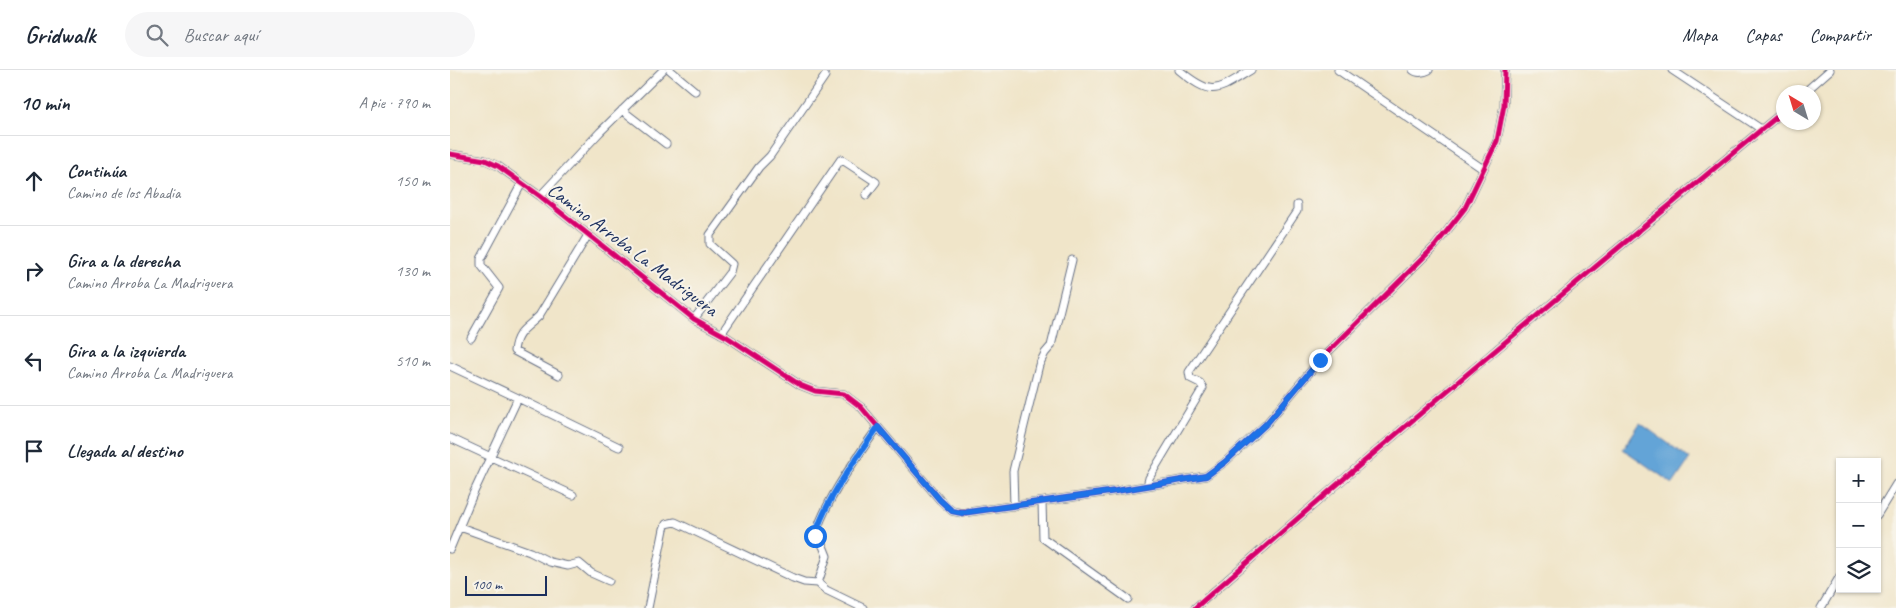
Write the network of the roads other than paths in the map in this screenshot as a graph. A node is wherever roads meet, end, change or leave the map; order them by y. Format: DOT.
graph roads {
  1 [pos="663,70"];
  2 [pos="670,70"];
  3 [pos="1178,70"];
  4 [pos="1251,70"];
  5 [pos="1338,70"];
  6 [pos="1413,70"];
  7 [pos="1428,70"];
  8 [pos="1505,70"];
  9 [pos="1672,70"];
  10 [pos="1830,70"];
  11 [pos="825,76"];
  12 [pos="1812,85"];
  13 [pos="695,91"];
  14 [pos="622,110"];
  15 [pos="1776,117"];
  16 [pos="1761,129"];
  17 [pos="666,144"];
  18 [pos="450,154"];
  19 [pos="1483,170"];
  20 [pos="522,183"];
  21 [pos="866,195"];
  22 [pos="540,196"];
  23 [pos="1298,205"];
  24 [pos="588,235"];
  25 [pos="1072,260"];
  26 [pos="694,319"];
  27 [pos="721,334"];
  28 [pos="471,338"];
  29 [pos="450,366"];
  30 [pos="559,375"];
  31 [pos="518,398"];
  32 [pos="878,427"];
  33 [pos="450,438"];
  34 [pos="619,447"];
  35 [pos="491,457"];
  36 [pos="1896,484"];
  37 [pos="1147,486"];
  38 [pos="573,495"];
  39 [pos="1042,502"];
  40 [pos="1014,506"];
  41 [pos="1881,508"];
  42 [pos="460,527"];
  43 [pos="450,549"];
  44 [pos="609,581"];
  45 [pos="818,583"];
  46 [pos="1836,583"];
  47 [pos="1128,599"];
  48 [pos="648,608"];
  49 [pos="863,608"];
  50 [pos="1195,608"];
  51 [pos="1821,608"];
  1 -- 14 [label="street"];
  2 -- 13 [label="street"];
  3 -- 4 [label="street"];
  5 -- 19 [label="street"];
  6 -- 7 [label="street"];
  8 -- 19 [label="street, Camino Arroba La Madriguera"];
  9 -- 16 [label="street"];
  10 -- 12 [label="street"];
  11 -- 26 [label="street"];
  14 -- 17 [label="street"];
  14 -- 22 [label="street"];
  15 -- 16 [label="street"];
  16 -- 50 [label="street"];
  18 -- 20 [label="street, Camino Arroba La Madriguera"];
  19 -- 37 [label="street, Camino Arroba La Madriguera"];
  20 -- 22 [label="street, Camino Arroba La Madriguera"];
  20 -- 28 [label="street"];
  21 -- 27 [label="street"];
  22 -- 24 [label="street, Camino Arroba La Madriguera"];
  23 -- 37 [label="street"];
  24 -- 26 [label="street, Camino Arroba La Madriguera"];
  24 -- 30 [label="street"];
  25 -- 40 [label="street"];
  26 -- 27 [label="street, Camino Arroba La Madriguera"];
  27 -- 32 [label="street, Camino Arroba La Madriguera"];
  29 -- 31 [label="street"];
  31 -- 34 [label="street"];
  31 -- 35 [label="street"];
  32 -- 40 [label="street, Camino Arroba La Madriguera"];
  32 -- 45 [label="street"];
  33 -- 35 [label="street"];
  35 -- 38 [label="street"];
  35 -- 42 [label="street"];
  36 -- 41 [label="street"];
  37 -- 39 [label="street, Camino Arroba La Madriguera"];
  39 -- 40 [label="street, Camino Arroba La Madriguera"];
  39 -- 47 [label="street"];
  42 -- 43 [label="street"];
  42 -- 44 [label="street"];
  45 -- 48 [label="street"];
  45 -- 49 [label="street"];
  46 -- 51 [label="street"];
}
